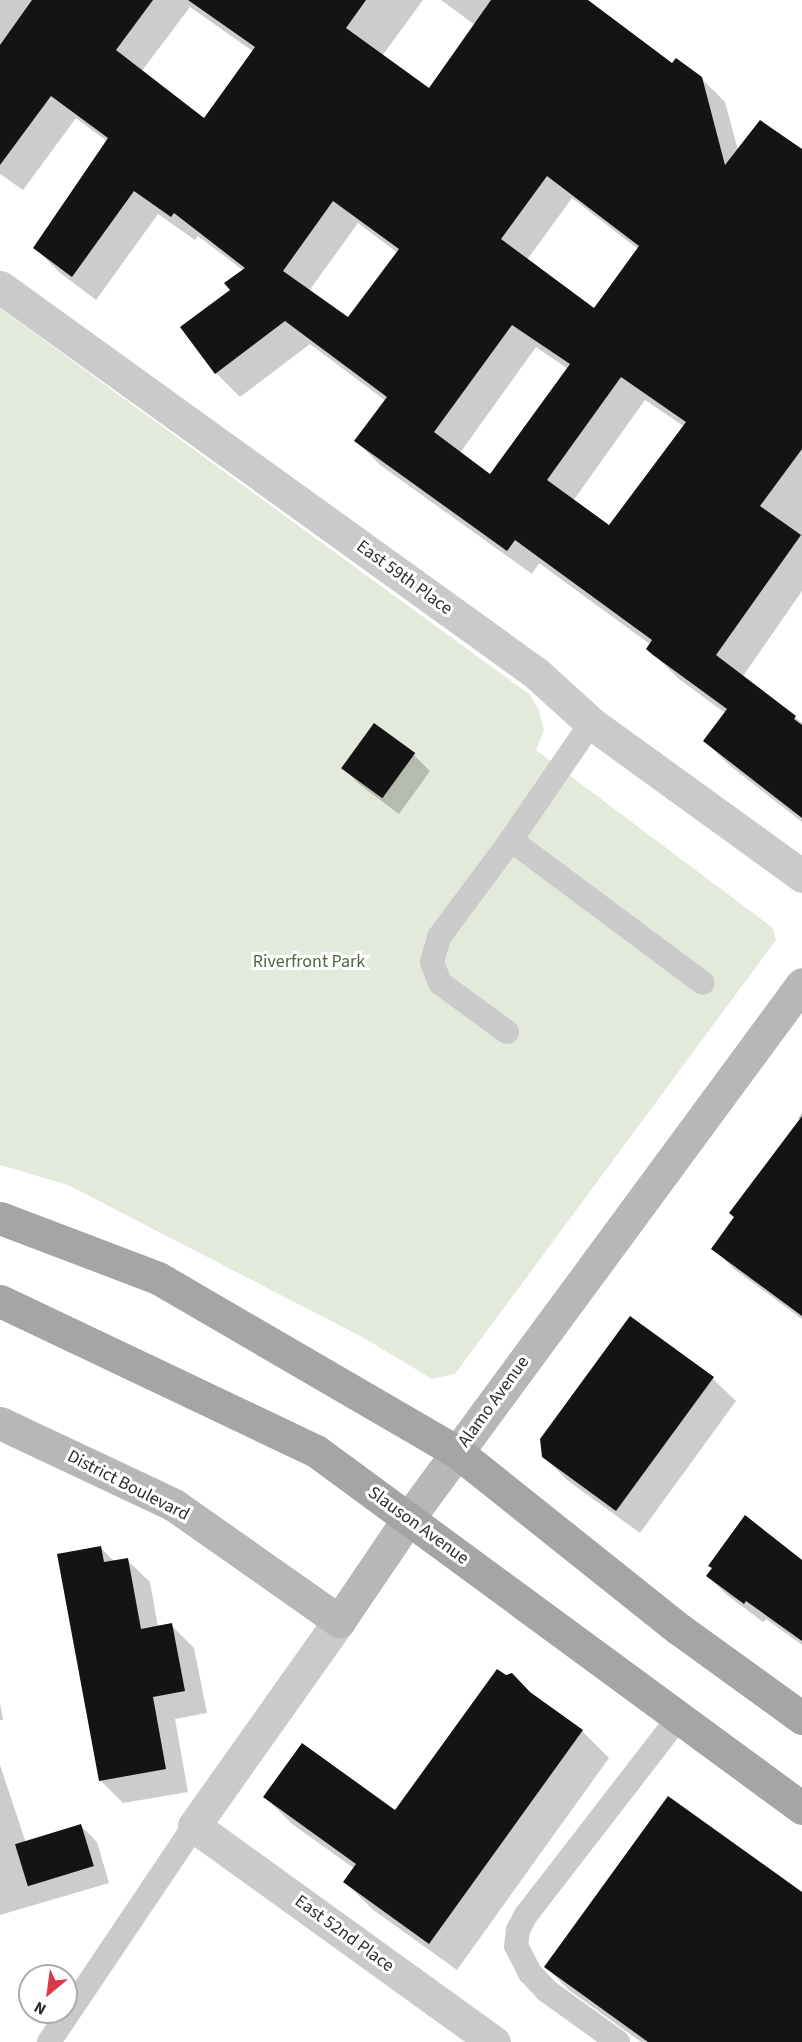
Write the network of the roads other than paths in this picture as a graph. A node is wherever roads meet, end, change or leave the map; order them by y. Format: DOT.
graph roads {
  1 [pos="0,287"];
  2 [pos="591,723"];
  3 [pos="511,840"];
  4 [pos="802,876"];
  5 [pos="703,983"];
  6 [pos="802,984"];
  7 [pos="507,1032"];
  8 [pos="0,1218"];
  9 [pos="0,1301"];
  10 [pos="0,1423"];
  11 [pos="457,1452"];
  12 [pos="408,1519"];
  13 [pos="339,1621"];
  14 [pos="678,1718"];
  15 [pos="802,1718"];
  16 [pos="802,1808"];
  17 [pos="194,1826"];
  18 [pos="49,2042"];
  19 [pos="494,2042"];
  20 [pos="618,2042"];
  1 -- 2 [label="street, East 59th Place"];
  2 -- 3 [label="lane"];
  2 -- 4 [label="street, East 59th Place"];
  3 -- 5 [label="lane"];
  3 -- 7 [label="lane"];
  6 -- 11 [label="street, Alamo Avenue"];
  8 -- 11 [label="main road"];
  9 -- 12 [label="main road, Slauson Avenue"];
  10 -- 13 [label="street, District Boulevard"];
  11 -- 12 [label="street, Alamo Avenue"];
  11 -- 15 [label="main road"];
  12 -- 13 [label="street, Alamo Avenue"];
  12 -- 14 [label="main road, Slauson Avenue"];
  13 -- 17 [label="street, Alamo Avenue"];
  14 -- 16 [label="main road, Slauson Avenue"];
  14 -- 20 [label="lane"];
  17 -- 18 [label="lane"];
  17 -- 19 [label="street, East 52nd Place"];
}
